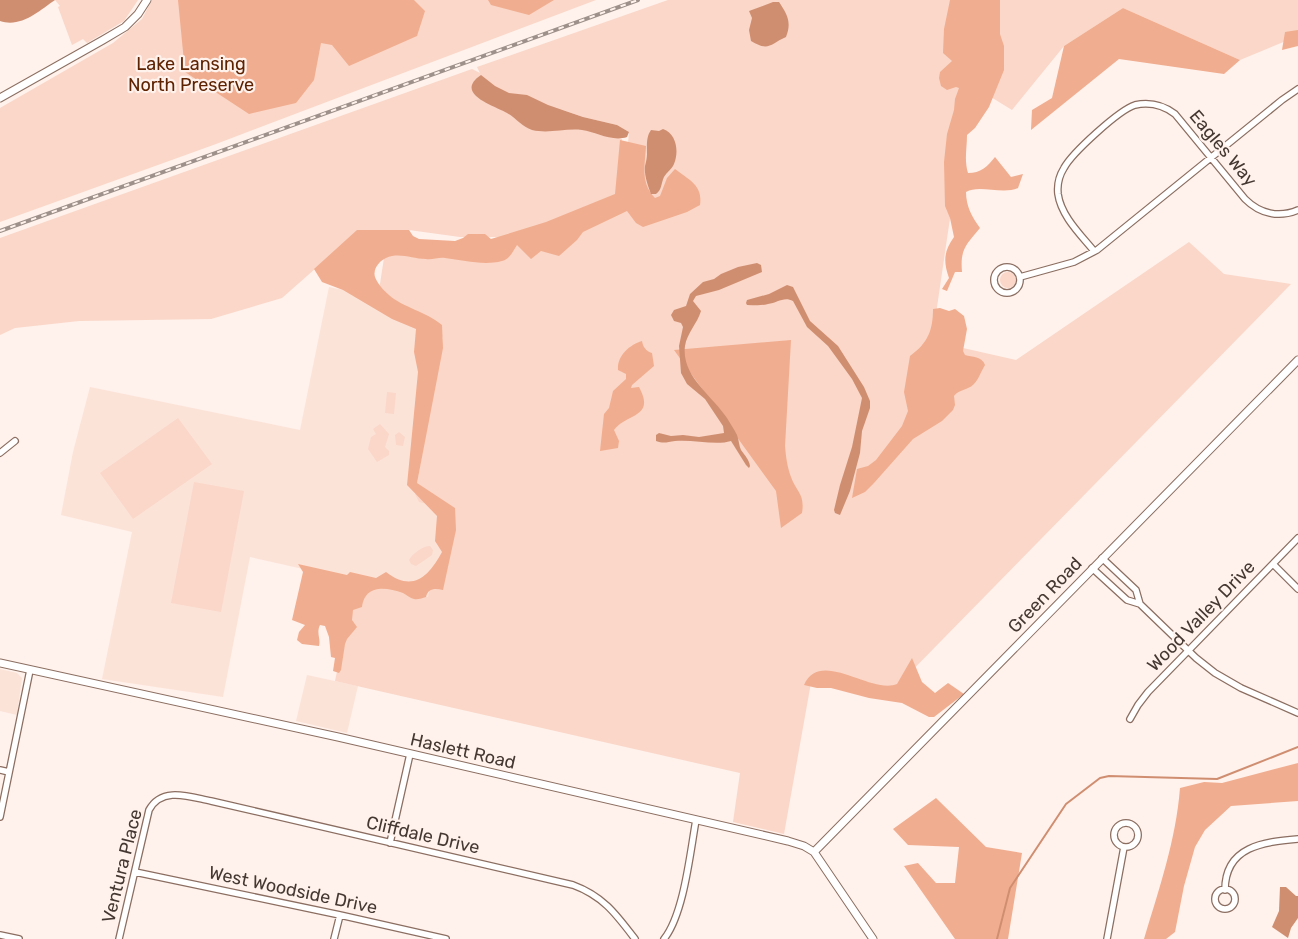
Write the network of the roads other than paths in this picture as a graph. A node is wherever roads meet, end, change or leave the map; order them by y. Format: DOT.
graph roads {
  1 [pos="147,0"];
  2 [pos="1298,89"];
  3 [pos="0,98"];
  4 [pos="1212,157"];
  5 [pos="1298,210"];
  6 [pos="1094,251"];
  7 [pos="1020,277"];
  8 [pos="1298,360"];
  9 [pos="15,441"];
  10 [pos="0,453"];
  11 [pos="1298,538"];
  12 [pos="1102,558"];
  13 [pos="1273,564"];
  14 [pos="1092,568"];
  15 [pos="1298,588"];
  16 [pos="1140,604"];
  17 [pos="1188,651"];
  18 [pos="0,663"];
  19 [pos="30,670"];
  20 [pos="1298,713"];
  21 [pos="1130,719"];
  22 [pos="410,754"];
  23 [pos="0,770"];
  24 [pos="9,772"];
  25 [pos="184,796"];
  26 [pos="0,817"];
  27 [pos="696,820"];
  28 [pos="1298,839"];
  29 [pos="390,843"];
  30 [pos="1124,847"];
  31 [pos="814,852"];
  32 [pos="135,872"];
  33 [pos="1225,890"];
  34 [pos="340,915"];
  35 [pos="0,935"];
  36 [pos="19,939"];
  37 [pos="119,939"];
  38 [pos="334,939"];
  39 [pos="446,939"];
  40 [pos="635,939"];
  41 [pos="664,939"];
  42 [pos="873,939"];
  43 [pos="1107,939"];
  1 -- 3 [label="street"];
  2 -- 4 [label="street"];
  4 -- 5 [label="street, Eagles Way"];
  4 -- 6 [label="street"];
  4 -- 6 [label="street, Eagles Way"];
  6 -- 7 [label="street"];
  7 -- 7 [label="street"];
  8 -- 12 [label="street, Green Road"];
  9 -- 10 [label="street"];
  11 -- 13 [label="street, Wood Valley Drive"];
  12 -- 14 [label="street, Green Road"];
  12 -- 16 [label="street"];
  13 -- 15 [label="street"];
  13 -- 17 [label="street, Wood Valley Drive"];
  14 -- 16 [label="street"];
  14 -- 31 [label="street, Green Road"];
  16 -- 17 [label="street"];
  17 -- 20 [label="street"];
  17 -- 21 [label="street, Wood Valley Drive"];
  18 -- 19 [label="street, Haslett Road"];
  19 -- 22 [label="street, Haslett Road"];
  19 -- 24 [label="street"];
  22 -- 27 [label="street, Haslett Road"];
  22 -- 29 [label="street"];
  23 -- 24 [label="street"];
  24 -- 26 [label="street"];
  25 -- 29 [label="street, Cliffdale Drive"];
  25 -- 32 [label="street, Ventura Place"];
  27 -- 31 [label="street, Haslett Road"];
  27 -- 41 [label="street"];
  28 -- 33 [label="street"];
  29 -- 40 [label="street, Cliffdale Drive"];
  30 -- 30 [label="street"];
  30 -- 43 [label="street"];
  31 -- 42 [label="street"];
  32 -- 34 [label="street, West Woodside Drive"];
  32 -- 37 [label="street, Ventura Place"];
  34 -- 38 [label="street"];
  34 -- 39 [label="street, West Woodside Drive"];
  35 -- 36 [label="street"];
}
